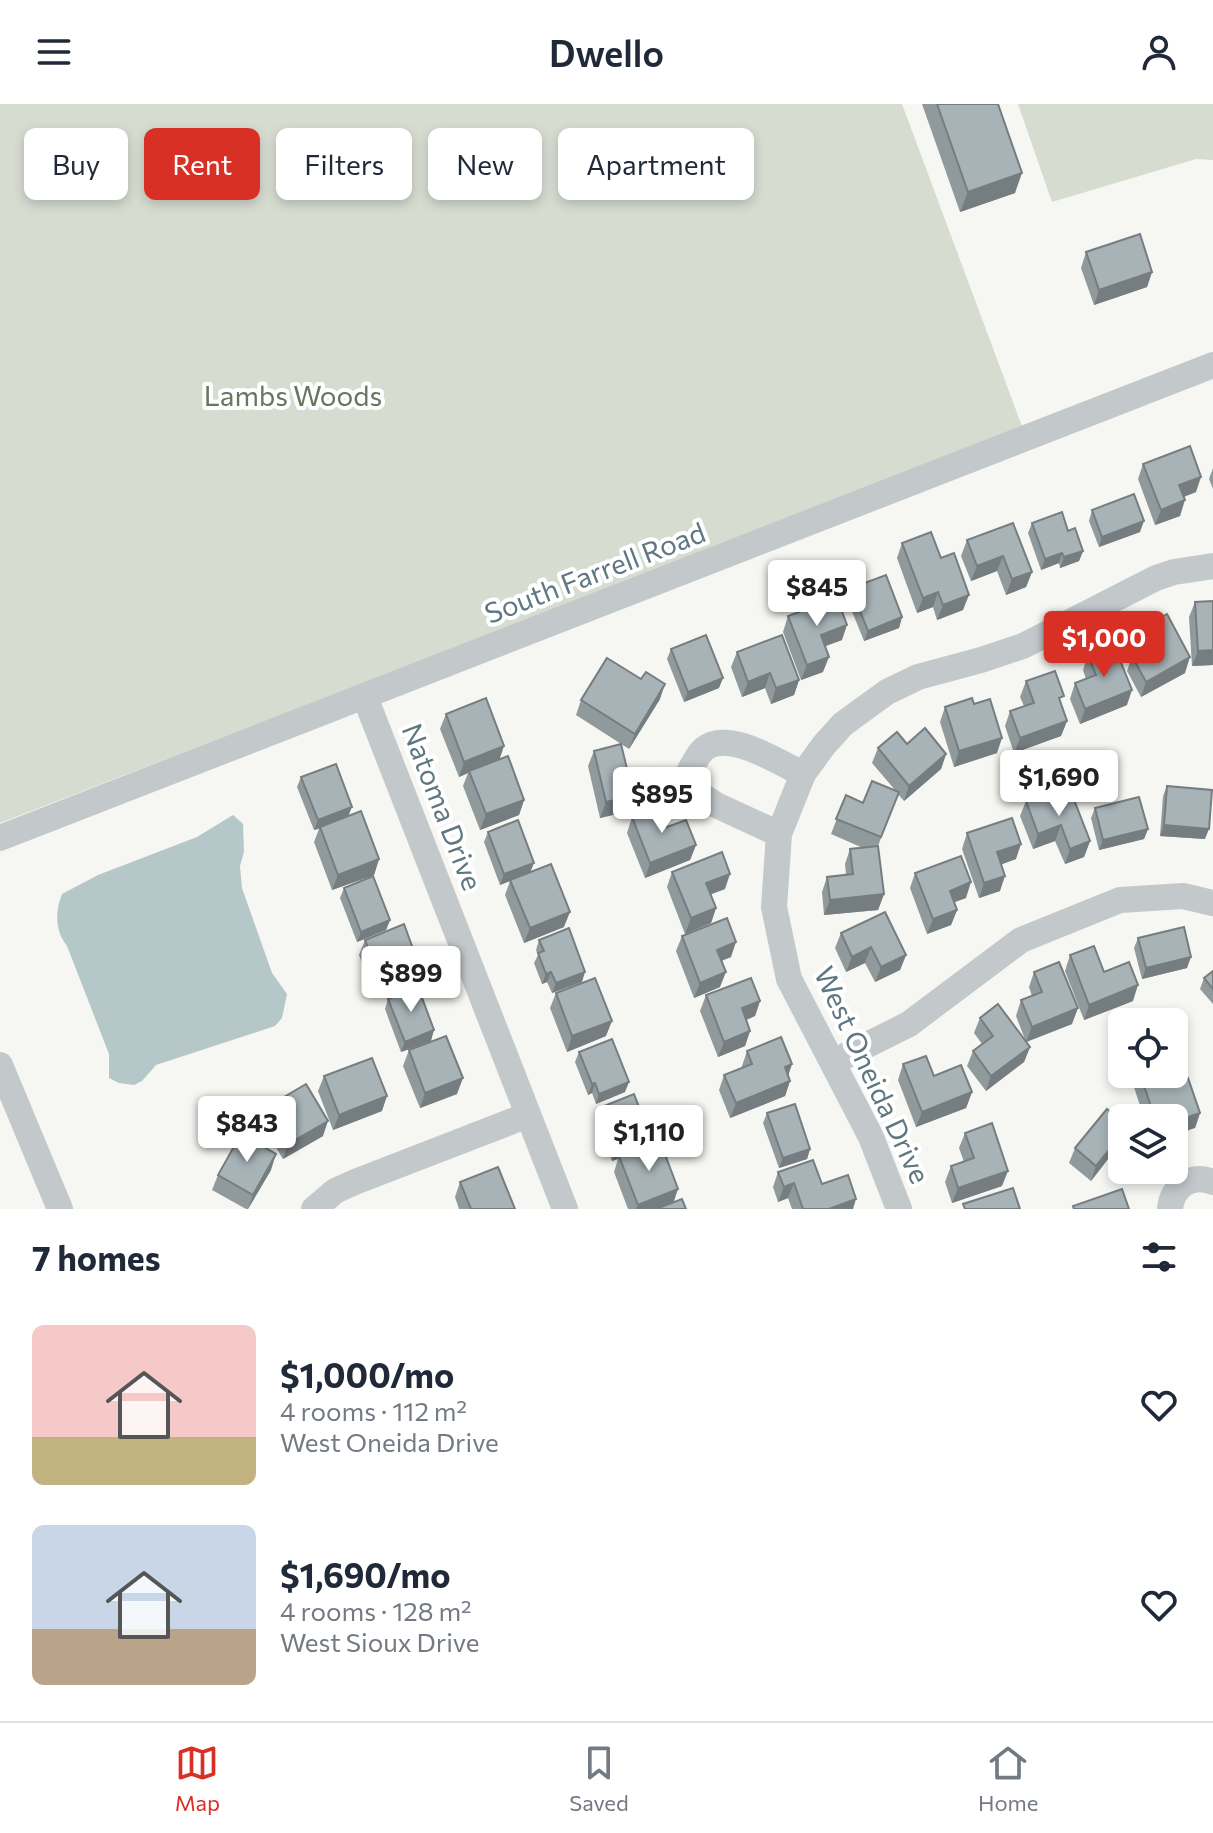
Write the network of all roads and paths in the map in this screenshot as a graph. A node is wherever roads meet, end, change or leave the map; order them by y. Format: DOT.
graph roads {
  1 [pos="1213,365"];
  2 [pos="1213,566"];
  3 [pos="365,697"];
  4 [pos="803,774"];
  5 [pos="779,834"];
  6 [pos="0,838"];
  7 [pos="1213,903"];
  8 [pos="833,1062"];
  9 [pos="0,1065"];
  10 [pos="528,1115"];
  11 [pos="1213,1182"];
  12 [pos="60,1209"];
  13 [pos="314,1209"];
  14 [pos="565,1209"];
  15 [pos="899,1209"];
  16 [pos="1170,1209"];
  1 -- 3 [label="street, South Farrell Road"];
  2 -- 4 [label="street, West Oneida Drive"];
  3 -- 6 [label="street, South Farrell Road"];
  3 -- 10 [label="street, Natoma Drive"];
  4 -- 5 [label="street, West Oneida Drive"];
  4 -- 5 [label="street"];
  5 -- 8 [label="street, West Oneida Drive"];
  7 -- 8 [label="street"];
  8 -- 15 [label="street, West Oneida Drive"];
  9 -- 12 [label="street"];
  10 -- 13 [label="street"];
  10 -- 14 [label="street, Natoma Drive"];
  11 -- 16 [label="street"];
}
